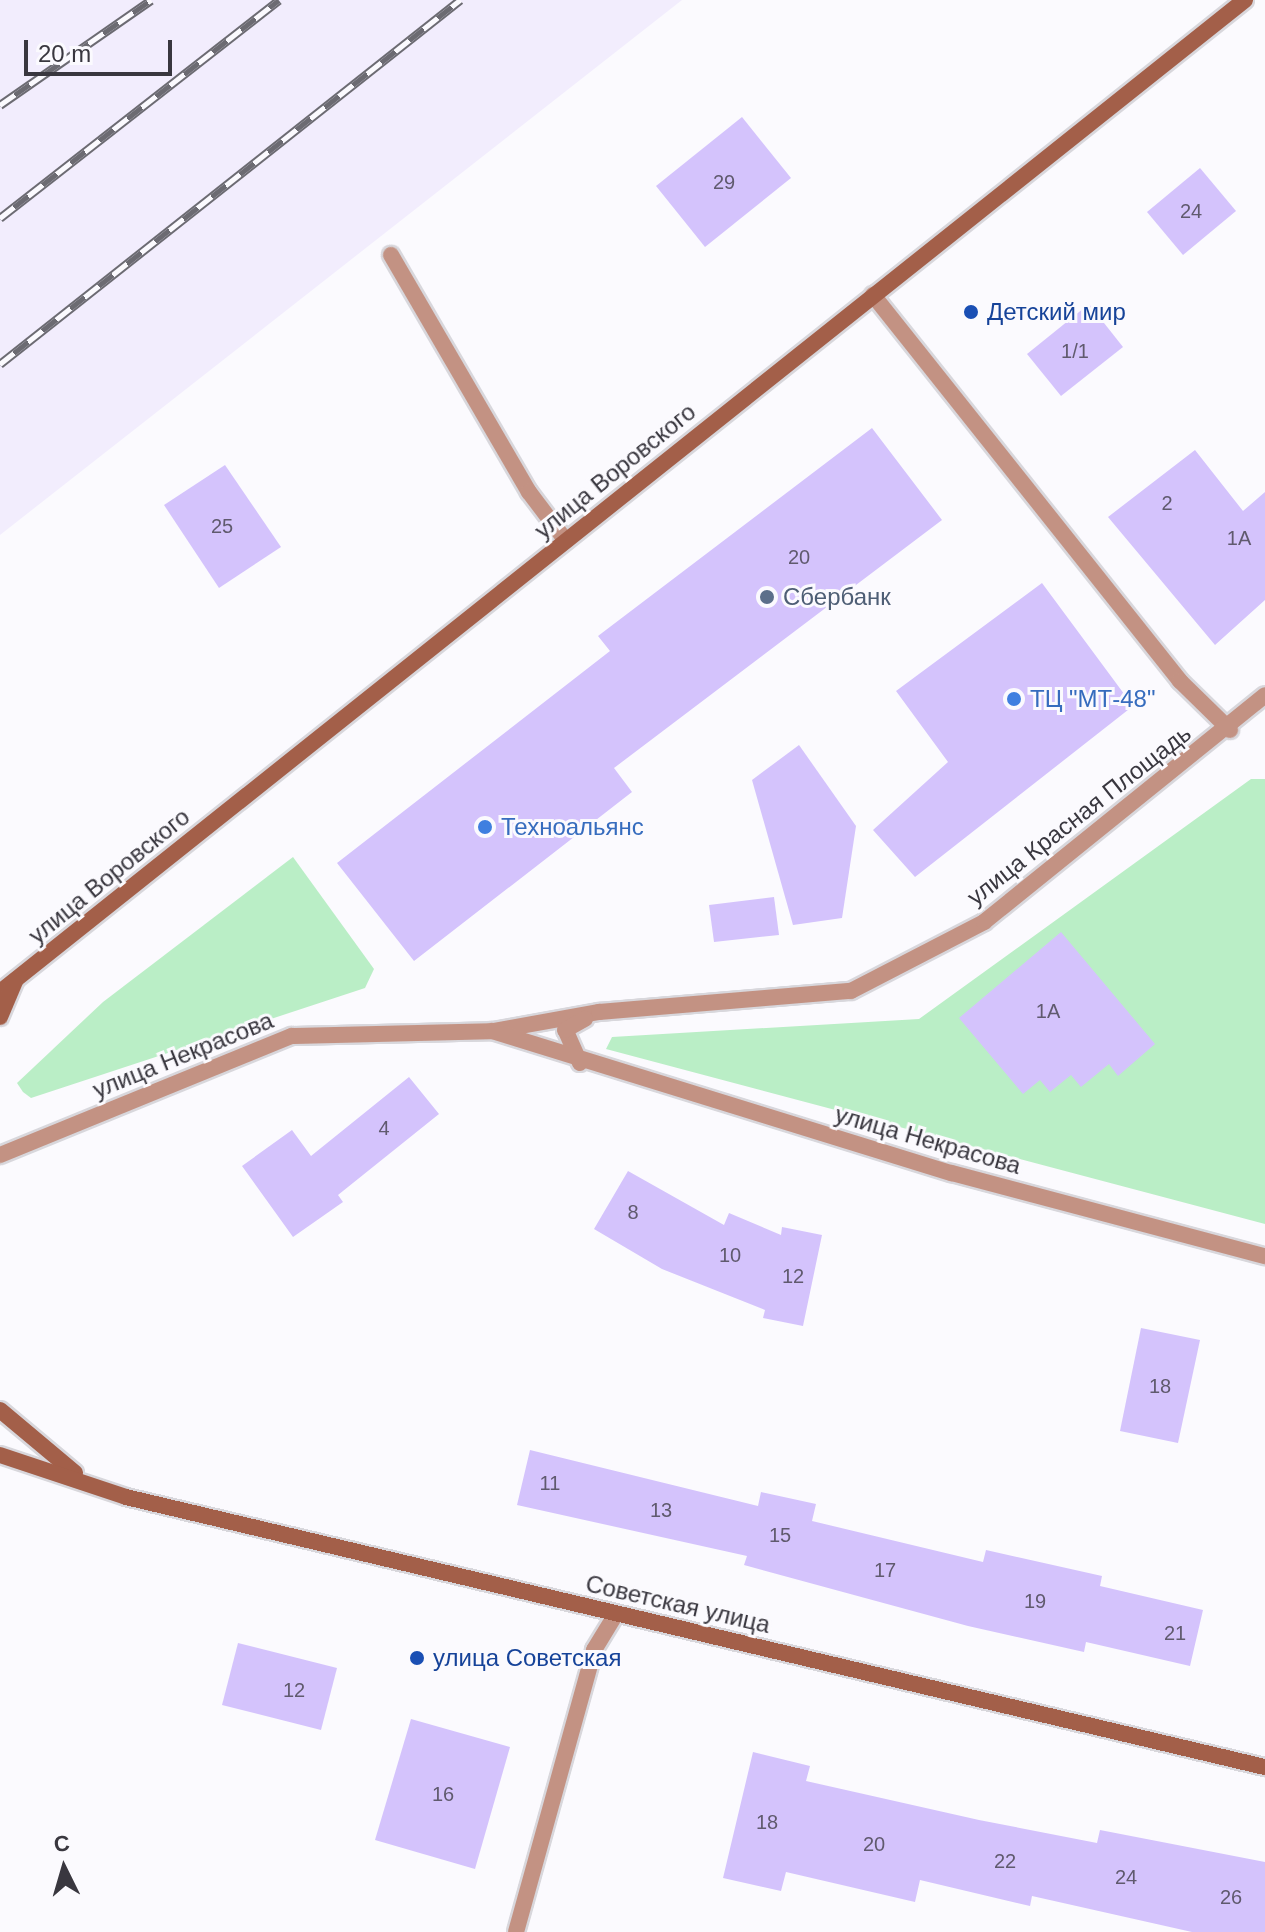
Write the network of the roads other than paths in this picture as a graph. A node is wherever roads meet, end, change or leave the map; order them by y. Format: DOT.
graph roads {
  1 [pos="1245,0"];
  2 [pos="391,255"];
  3 [pos="873,295"];
  4 [pos="566,541"];
  5 [pos="1265,695"];
  6 [pos="1230,730"];
  7 [pos="15,979"];
  8 [pos="0,992"];
  9 [pos="599,1012"];
  10 [pos="0,1017"];
  11 [pos="492,1031"];
  12 [pos="580,1063"];
  13 [pos="0,1155"];
  14 [pos="1265,1256"];
  15 [pos="0,1410"];
  16 [pos="0,1455"];
  17 [pos="83,1479"];
  18 [pos="616,1614"];
  19 [pos="1265,1767"];
  20 [pos="516,1932"];
  1 -- 3 [label="main road, улица Воровского"];
  2 -- 4 [label="street"];
  3 -- 4 [label="main road, улица Воровского"];
  3 -- 6 [label="street"];
  4 -- 7 [label="main road, улица Воровского"];
  5 -- 6 [label="street, улица Красная Площадь"];
  6 -- 9 [label="street, улица Красная Площадь"];
  7 -- 8 [label="main road, улица Воровского"];
  7 -- 10 [label="main road, улица Воровского"];
  9 -- 11 [label="street, улица Красная Площадь"];
  9 -- 12 [label="street"];
  11 -- 12 [label="street, улица Некрасова"];
  11 -- 13 [label="street, улица Некрасова"];
  12 -- 14 [label="street, улица Некрасова"];
  15 -- 17 [label="main road, Советская улица"];
  16 -- 17 [label="main road, Советская улица"];
  17 -- 18 [label="main road, Советская улица"];
  18 -- 19 [label="main road, Советская улица"];
  18 -- 20 [label="street"];
}
